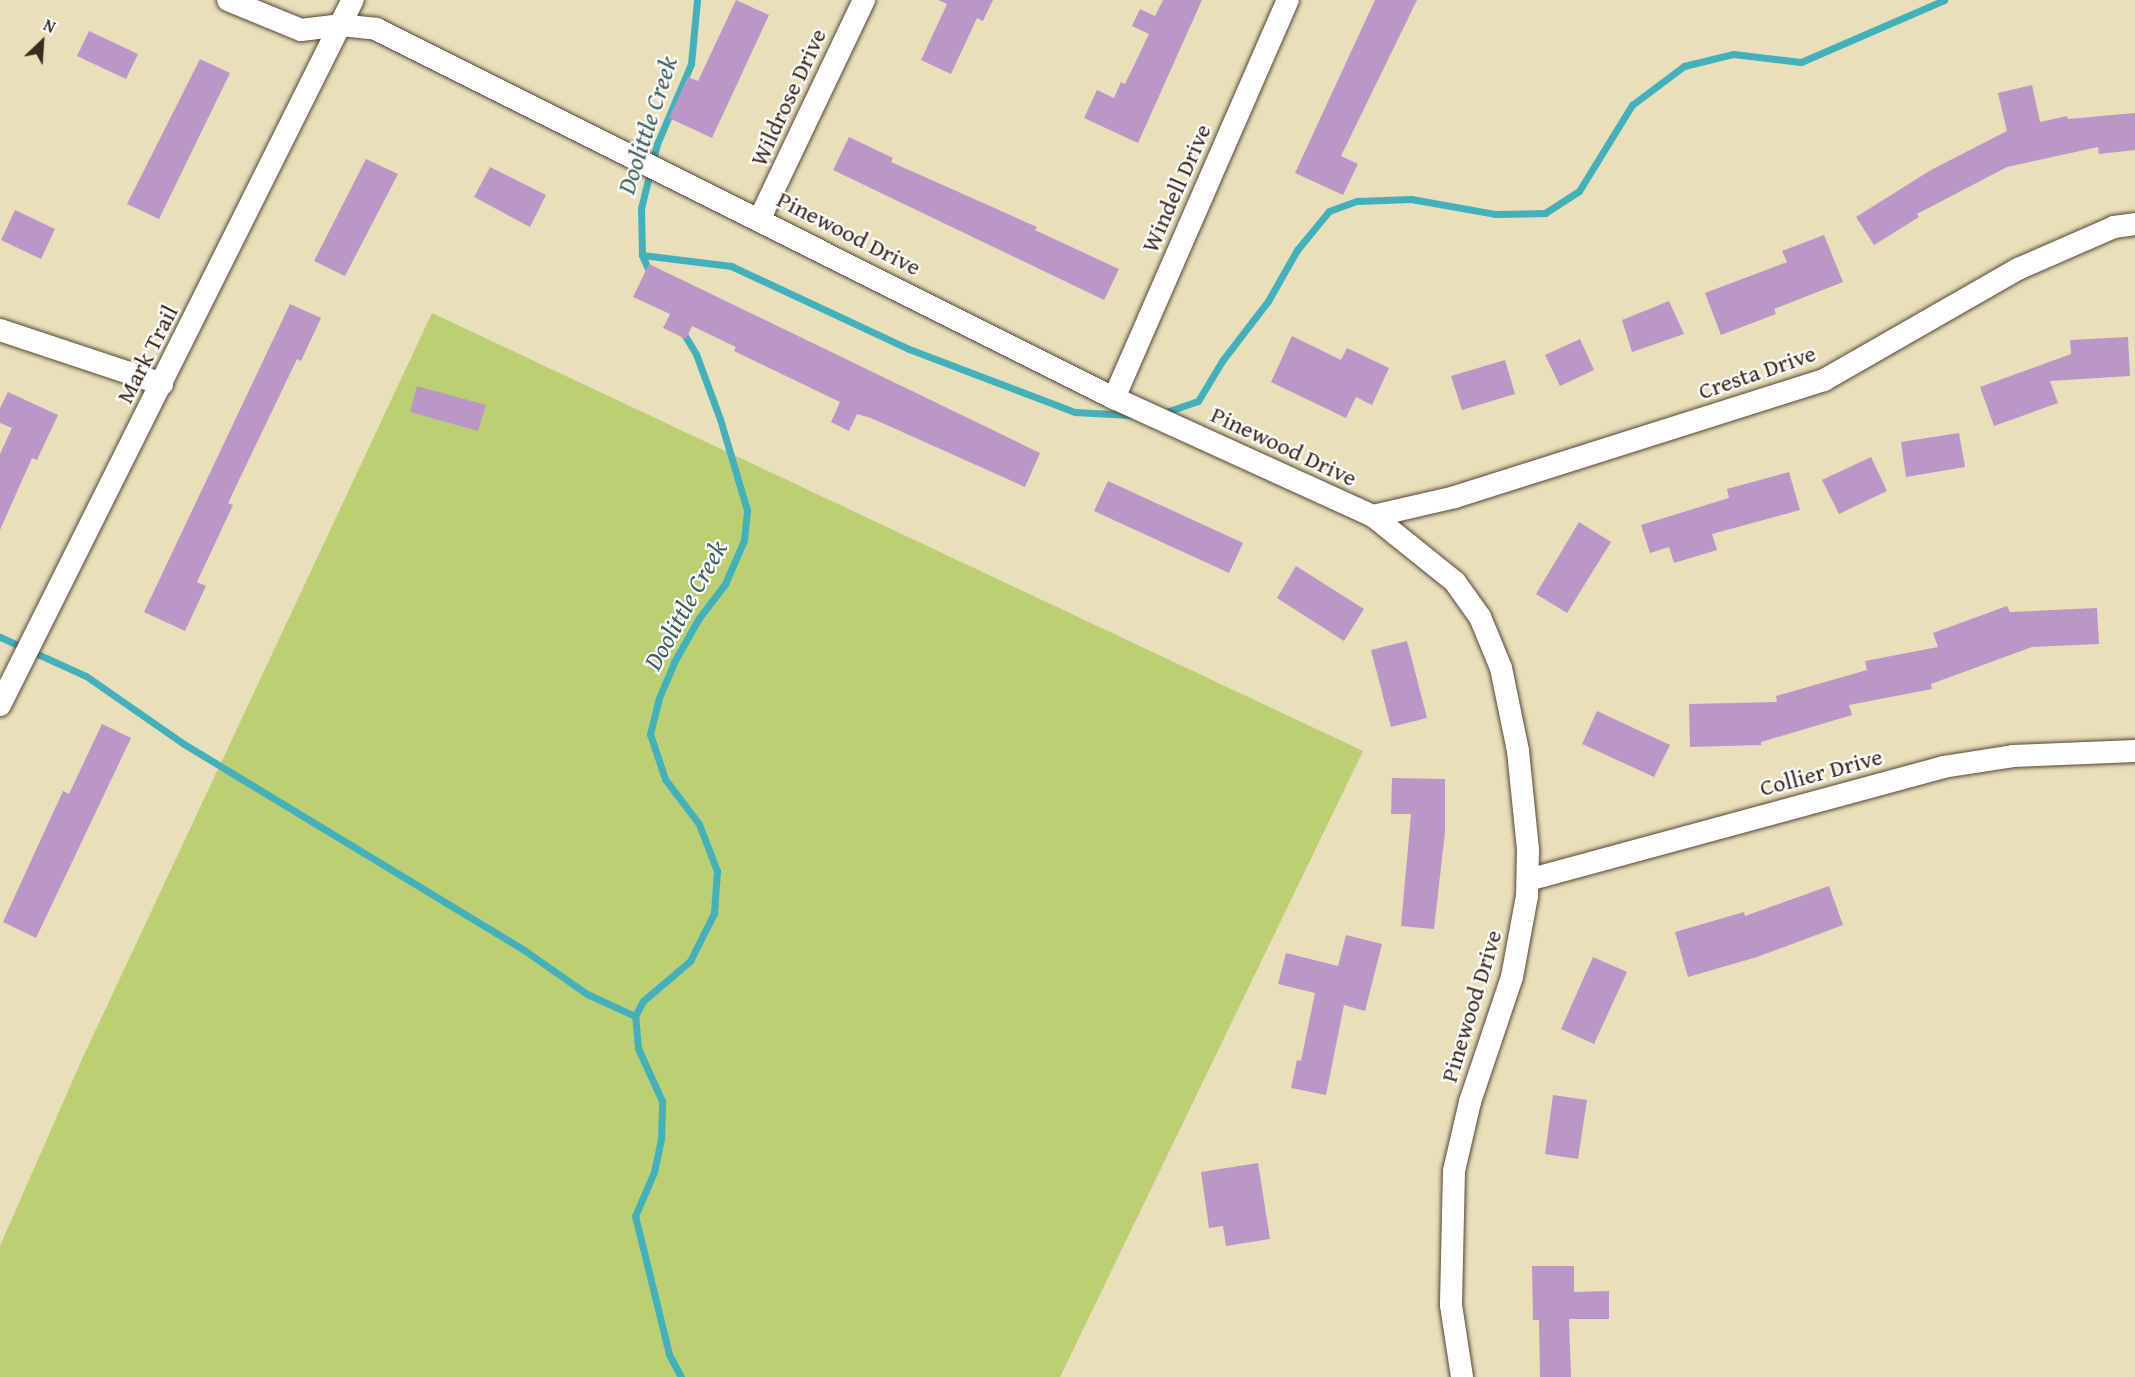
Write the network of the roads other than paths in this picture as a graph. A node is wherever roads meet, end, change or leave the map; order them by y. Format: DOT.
graph roads {
  1 [pos="228,0"];
  2 [pos="352,0"];
  3 [pos="864,0"];
  4 [pos="1288,0"];
  5 [pos="340,25"];
  6 [pos="760,218"];
  7 [pos="2135,224"];
  8 [pos="0,330"];
  9 [pos="162,384"];
  10 [pos="1114,398"];
  11 [pos="1373,516"];
  12 [pos="0,705"];
  13 [pos="2135,751"];
  14 [pos="1528,880"];
  15 [pos="1462,1377"];
  1 -- 5 [label="street"];
  2 -- 5 [label="street, Mark Trail"];
  3 -- 6 [label="street, Wildrose Drive"];
  4 -- 10 [label="street, Windell Drive"];
  5 -- 6 [label="street, Pinewood Drive"];
  5 -- 9 [label="street, Mark Trail"];
  6 -- 10 [label="street, Pinewood Drive"];
  7 -- 11 [label="street, Cresta Drive"];
  8 -- 9 [label="street"];
  9 -- 12 [label="street, Mark Trail"];
  10 -- 11 [label="street, Pinewood Drive"];
  11 -- 14 [label="street, Pinewood Drive"];
  13 -- 14 [label="street, Collier Drive"];
  14 -- 15 [label="street, Pinewood Drive"];
}
